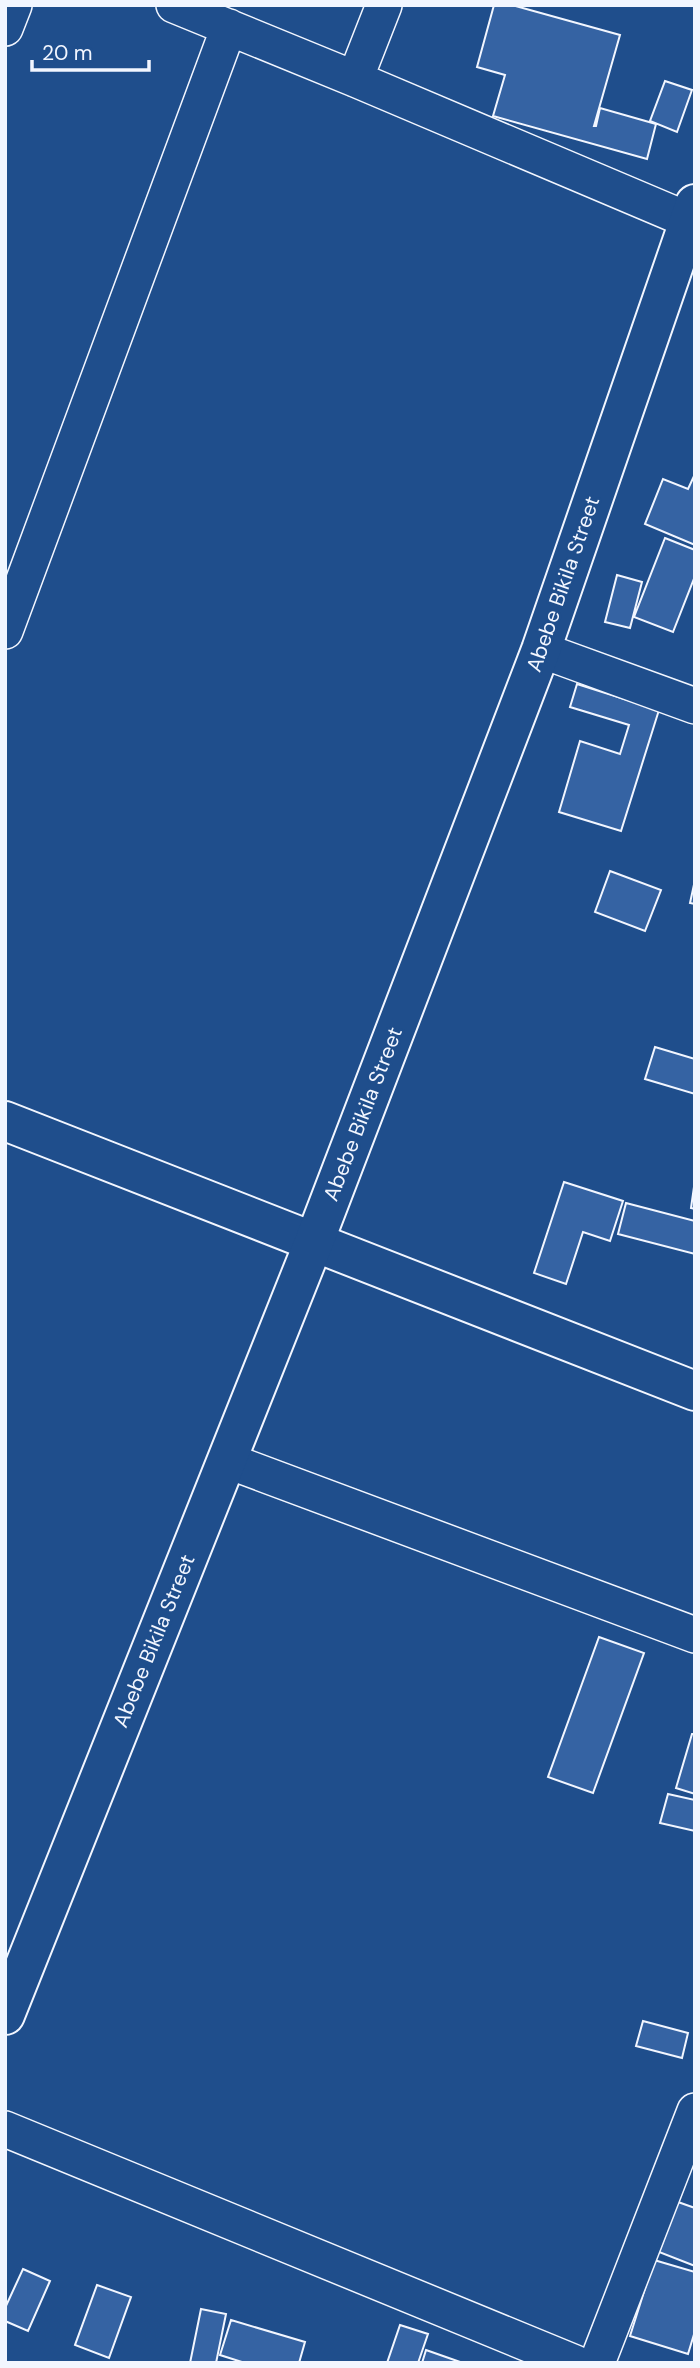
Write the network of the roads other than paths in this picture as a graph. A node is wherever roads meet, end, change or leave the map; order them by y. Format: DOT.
graph roads {
  1 [pos="14,5"];
  2 [pos="174,5"];
  3 [pos="384,5"];
  4 [pos="229,27"];
  5 [pos="5,28"];
  6 [pos="355,79"];
  7 [pos="693,215"];
  8 [pos="5,631"];
  9 [pos="541,650"];
  10 [pos="695,706"];
  11 [pos="5,1121"];
  12 [pos="314,1242"];
  13 [pos="695,1391"];
  14 [pos="226,1460"];
  15 [pos="695,1635"];
  16 [pos="5,2015"];
  17 [pos="695,2111"];
  18 [pos="5,2129"];
  19 [pos="575,2363"];
  20 [pos="597,2363"];
  1 -- 5 [label="street"];
  2 -- 4 [label="street"];
  3 -- 6 [label="street"];
  4 -- 6 [label="street"];
  4 -- 8 [label="street"];
  6 -- 7 [label="street"];
  7 -- 9 [label="main road, Abebe Bikila Street"];
  9 -- 10 [label="street"];
  9 -- 12 [label="main road, Abebe Bikila Street"];
  11 -- 12 [label="main road"];
  12 -- 13 [label="main road"];
  12 -- 14 [label="main road, Abebe Bikila Street"];
  14 -- 15 [label="street"];
  14 -- 16 [label="main road, Abebe Bikila Street"];
  17 -- 20 [label="street"];
  18 -- 19 [label="street"];
}
